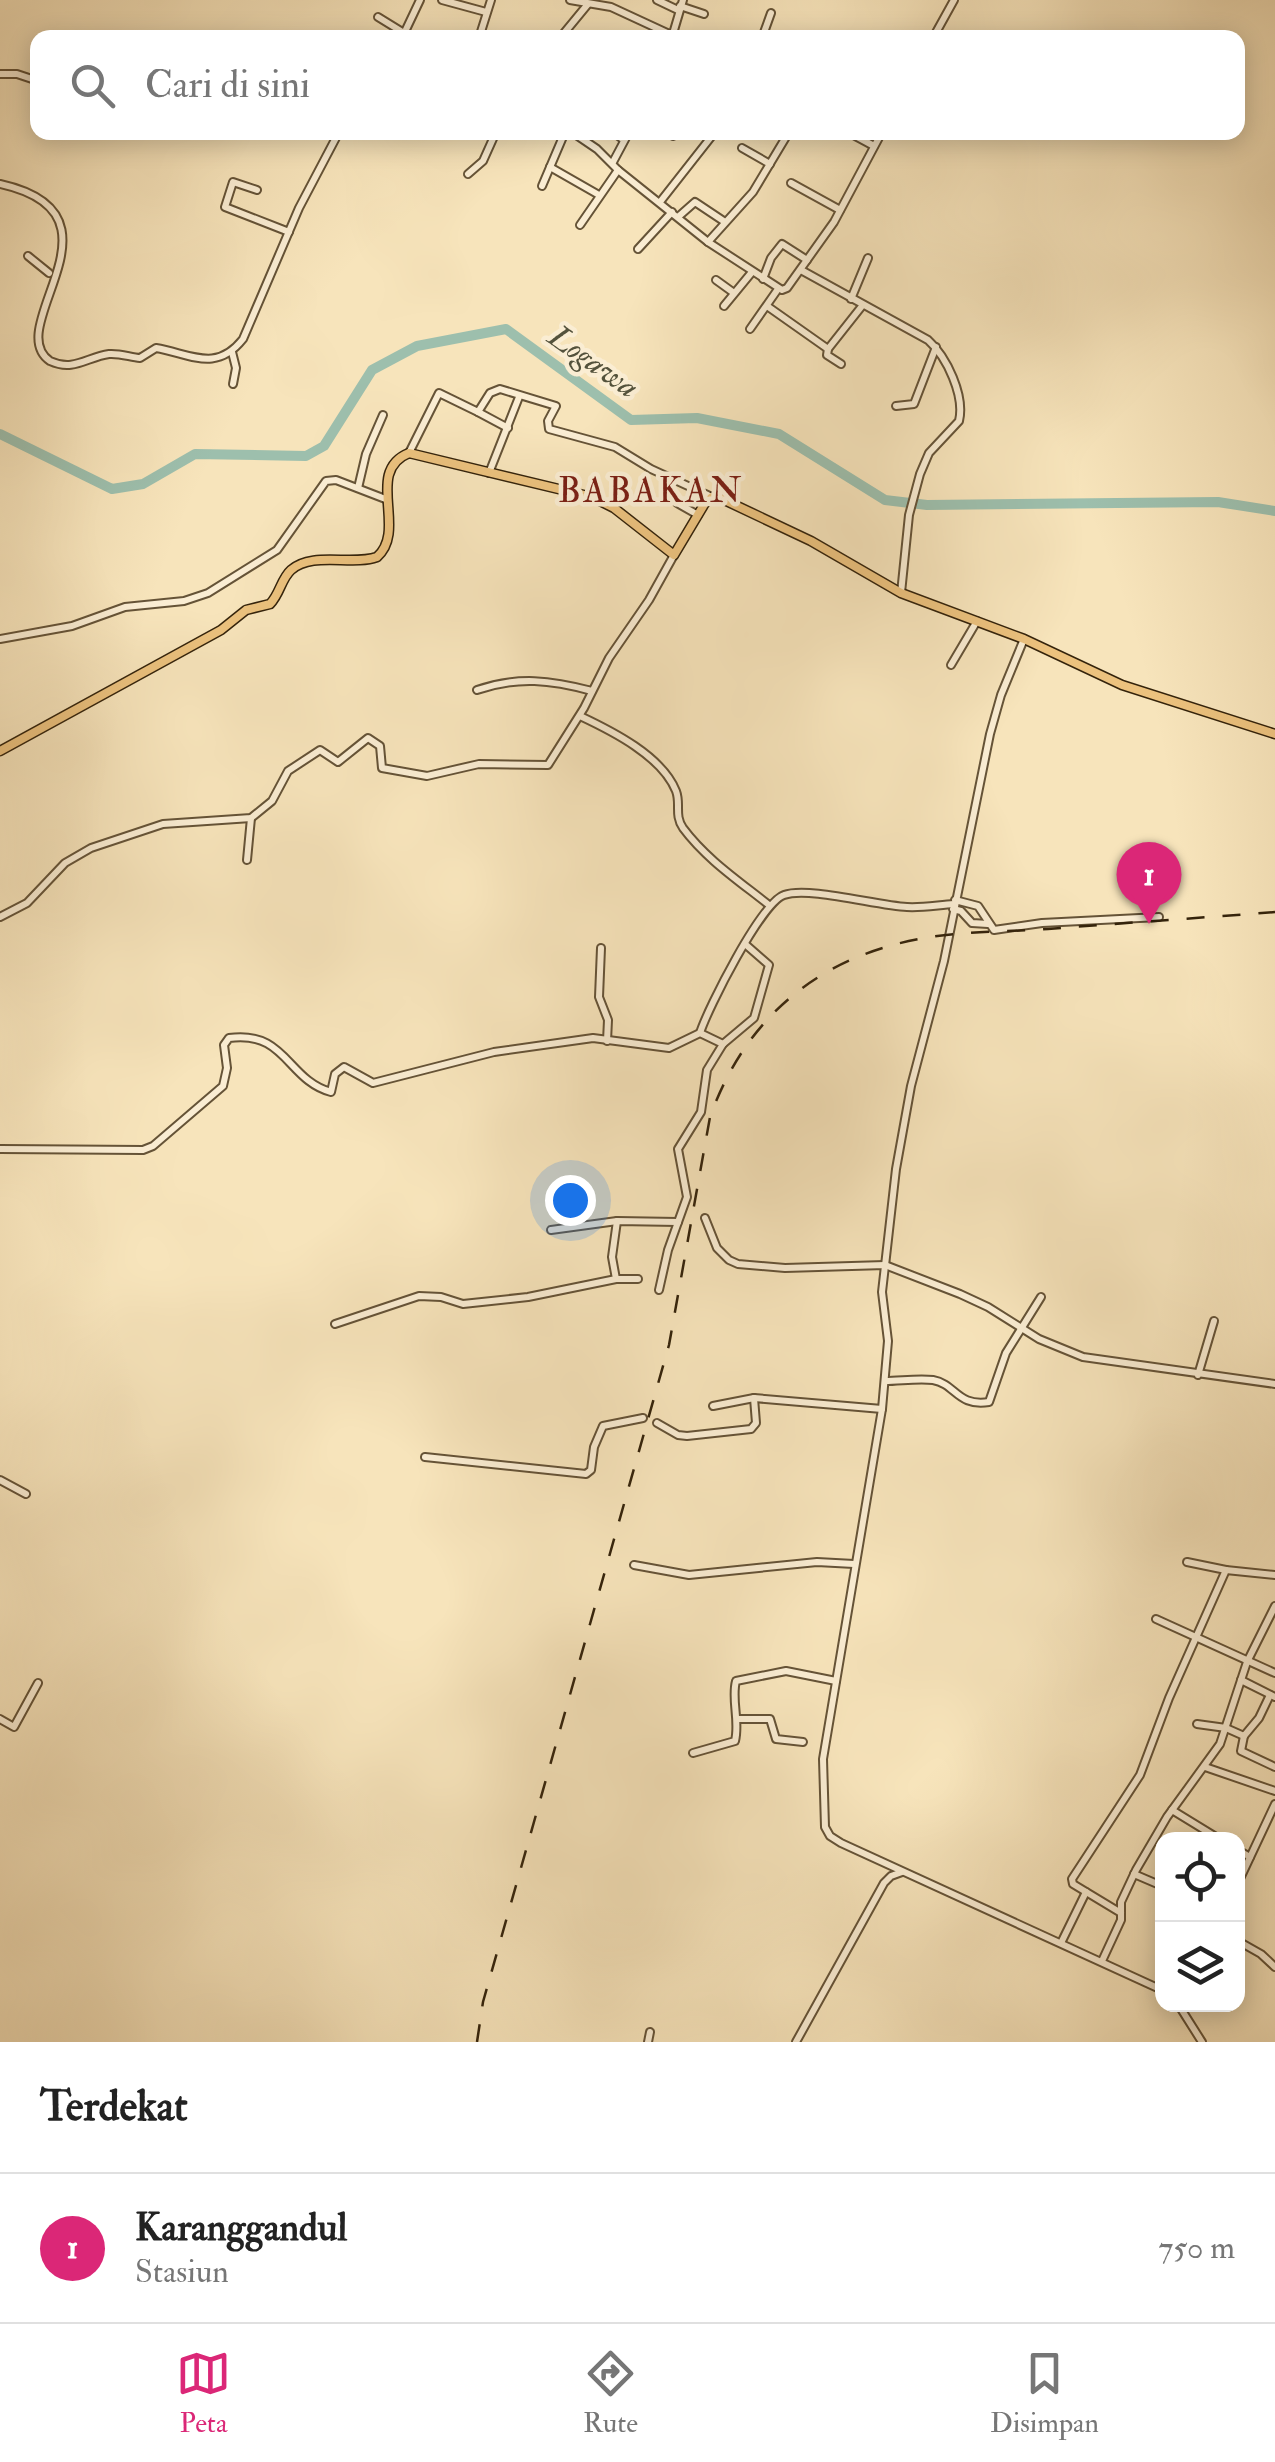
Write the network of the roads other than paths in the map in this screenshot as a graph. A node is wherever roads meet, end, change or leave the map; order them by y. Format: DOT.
graph roads {
  1 [pos="420,0"];
  2 [pos="442,0"];
  3 [pos="491,0"];
  4 [pos="570,0"];
  5 [pos="657,0"];
  6 [pos="954,0"];
  7 [pos="589,2"];
  8 [pos="613,3"];
  9 [pos="680,5"];
  10 [pos="486,12"];
  11 [pos="771,12"];
  12 [pos="704,14"];
  13 [pos="378,17"];
  14 [pos="396,30"];
  15 [pos="405,30"];
  16 [pos="482,30"];
  17 [pos="566,30"];
  18 [pos="663,30"];
  19 [pos="675,30"];
  20 [pos="765,30"];
  21 [pos="937,30"];
  22 [pos="0,74"];
  23 [pos="30,78"];
  24 [pos="335,140"];
  25 [pos="492,140"];
  26 [pos="568,140"];
  27 [pos="582,140"];
  28 [pos="625,140"];
  29 [pos="709,140"];
  30 [pos="784,140"];
  31 [pos="863,140"];
  32 [pos="877,140"];
  33 [pos="874,146"];
  34 [pos="742,148"];
  35 [pos="770,164"];
  36 [pos="550,166"];
  37 [pos="615,166"];
  38 [pos="468,174"];
  39 [pos="791,183"];
  40 [pos="0,184"];
  41 [pos="542,186"];
  42 [pos="257,190"];
  43 [pos="599,195"];
  44 [pos="660,202"];
  45 [pos="840,210"];
  46 [pos="675,215"];
  47 [pos="724,222"];
  48 [pos="580,225"];
  49 [pos="290,232"];
  50 [pos="708,242"];
  51 [pos="638,249"];
  52 [pos="28,256"];
  53 [pos="868,258"];
  54 [pos="807,260"];
  55 [pos="801,269"];
  56 [pos="752,272"];
  57 [pos="49,273"];
  58 [pos="763,278"];
  59 [pos="716,280"];
  60 [pos="41,288"];
  61 [pos="778,288"];
  62 [pos="734,294"];
  63 [pos="851,299"];
  64 [pos="724,306"];
  65 [pos="768,306"];
  66 [pos="862,306"];
  67 [pos="750,329"];
  68 [pos="30,343"];
  69 [pos="936,346"];
  70 [pos="828,349"];
  71 [pos="232,352"];
  72 [pos="841,364"];
  73 [pos="233,384"];
  74 [pos="519,397"];
  75 [pos="896,406"];
  76 [pos="478,412"];
  77 [pos="383,414"];
  78 [pos="508,428"];
  79 [pos="410,453"];
  80 [pos="489,474"];
  81 [pos="358,488"];
  82 [pos="712,497"];
  83 [pos="388,500"];
  84 [pos="677,503"];
  85 [pos="698,514"];
  86 [pos="674,555"];
  87 [pos="901,593"];
  88 [pos="978,620"];
  89 [pos="0,638"];
  90 [pos="1024,638"];
  91 [pos="952,665"];
  92 [pos="477,690"];
  93 [pos="592,691"];
  94 [pos="580,715"];
  95 [pos="1275,734"];
  96 [pos="0,751"];
  97 [pos="251,818"];
  98 [pos="248,860"];
  99 [pos="954,904"];
  100 [pos="770,905"];
  101 [pos="0,917"];
  102 [pos="1159,917"];
  103 [pos="988,924"];
  104 [pos="746,944"];
  105 [pos="600,948"];
  106 [pos="700,1033"];
  107 [pos="607,1040"];
  108 [pos="723,1044"];
  109 [pos="0,1150"];
  110 [pos="706,1218"];
  111 [pos="617,1221"];
  112 [pos="678,1222"];
  113 [pos="551,1230"];
  114 [pos="884,1265"];
  115 [pos="616,1279"];
  116 [pos="638,1279"];
  117 [pos="660,1290"];
  118 [pos="1041,1297"];
  119 [pos="1214,1321"];
  120 [pos="335,1324"];
  121 [pos="1020,1328"];
  122 [pos="1198,1375"];
  123 [pos="884,1381"];
  124 [pos="1275,1384"];
  125 [pos="754,1398"];
  126 [pos="713,1406"];
  127 [pos="882,1409"];
  128 [pos="643,1418"];
  129 [pos="656,1423"];
  130 [pos="425,1457"];
  131 [pos="0,1480"];
  132 [pos="26,1494"];
  133 [pos="1187,1562"];
  134 [pos="854,1564"];
  135 [pos="634,1565"];
  136 [pos="1226,1570"];
  137 [pos="1275,1575"];
  138 [pos="1275,1606"];
  139 [pos="1156,1619"];
  140 [pos="1196,1638"];
  141 [pos="1248,1662"];
  142 [pos="1275,1673"];
  143 [pos="836,1680"];
  144 [pos="1242,1680"];
  145 [pos="38,1683"];
  146 [pos="1272,1696"];
  147 [pos="0,1719"];
  148 [pos="738,1719"];
  149 [pos="1197,1724"];
  150 [pos="1226,1728"];
  151 [pos="1244,1736"];
  152 [pos="803,1742"];
  153 [pos="693,1753"];
  154 [pos="1205,1767"];
  155 [pos="1275,1767"];
  156 [pos="1275,1791"];
  157 [pos="1275,1804"];
  158 [pos="1172,1810"];
  159 [pos="1273,1815"];
  160 [pos="1208,1832"];
  161 [pos="1245,1854"];
  162 [pos="1250,1856"];
  163 [pos="1245,1867"];
  164 [pos="904,1872"];
  165 [pos="1134,1874"];
  166 [pos="1155,1883"];
  167 [pos="1086,1892"];
  168 [pos="1121,1913"];
  169 [pos="1062,1941"];
  170 [pos="1245,1946"];
  171 [pos="1102,1962"];
  172 [pos="1275,1967"];
  173 [pos="1155,1987"];
  174 [pos="1183,2012"];
  175 [pos="650,2032"];
  176 [pos="648,2042"];
  177 [pos="796,2042"];
  178 [pos="1202,2042"];
  1 -- 15 [label="street"];
  2 -- 10 [label="street"];
  3 -- 10 [label="street"];
  4 -- 7 [label="street"];
  5 -- 9 [label="street"];
  6 -- 21 [label="street"];
  7 -- 8 [label="street"];
  7 -- 17 [label="street"];
  8 -- 18 [label="street"];
  9 -- 12 [label="street"];
  9 -- 19 [label="street"];
  10 -- 16 [label="street"];
  11 -- 20 [label="street"];
  13 -- 14 [label="street"];
  22 -- 23 [label="street"];
  24 -- 49 [label="street"];
  25 -- 38 [label="street"];
  26 -- 36 [label="street"];
  27 -- 37 [label="street"];
  28 -- 37 [label="street"];
  29 -- 44 [label="street"];
  30 -- 35 [label="street"];
  31 -- 33 [label="street"];
  32 -- 33 [label="street"];
  33 -- 45 [label="street"];
  34 -- 35 [label="street"];
  35 -- 47 [label="street"];
  36 -- 41 [label="street"];
  36 -- 43 [label="street"];
  37 -- 43 [label="street"];
  37 -- 44 [label="street"];
  39 -- 45 [label="street"];
  40 -- 57 [label="street"];
  42 -- 49 [label="street"];
  43 -- 48 [label="street"];
  44 -- 46 [label="street"];
  45 -- 54 [label="street"];
  46 -- 47 [label="street"];
  46 -- 50 [label="street"];
  46 -- 51 [label="street"];
  47 -- 50 [label="street"];
  49 -- 71 [label="street"];
  50 -- 56 [label="street"];
  52 -- 57 [label="street"];
  53 -- 63 [label="street"];
  54 -- 55 [label="street"];
  54 -- 58 [label="street"];
  55 -- 61 [label="street"];
  55 -- 63 [label="street"];
  56 -- 58 [label="street"];
  56 -- 62 [label="street"];
  57 -- 60 [label="street"];
  58 -- 61 [label="street"];
  59 -- 62 [label="street"];
  61 -- 65 [label="street"];
  62 -- 64 [label="street"];
  63 -- 66 [label="street"];
  65 -- 67 [label="street"];
  65 -- 70 [label="street"];
  66 -- 69 [label="street"];
  66 -- 70 [label="street"];
  68 -- 71 [label="street"];
  69 -- 75 [label="street"];
  69 -- 87 [label="street"];
  70 -- 72 [label="street"];
  71 -- 73 [label="street"];
  74 -- 76 [label="street"];
  74 -- 78 [label="street"];
  74 -- 82 [label="street"];
  76 -- 78 [label="street"];
  76 -- 79 [label="street"];
  77 -- 81 [label="street"];
  78 -- 80 [label="street"];
  79 -- 80 [label="main road"];
  79 -- 83 [label="main road"];
  80 -- 86 [label="main road"];
  81 -- 83 [label="street"];
  81 -- 89 [label="street"];
  82 -- 85 [label="main road"];
  82 -- 87 [label="main road"];
  83 -- 96 [label="main road"];
  84 -- 85 [label="street"];
  85 -- 86 [label="main road"];
  86 -- 93 [label="street"];
  87 -- 88 [label="main road"];
  88 -- 90 [label="main road"];
  88 -- 91 [label="street"];
  90 -- 95 [label="main road"];
  90 -- 99 [label="street"];
  92 -- 93 [label="street"];
  93 -- 94 [label="street"];
  94 -- 97 [label="street"];
  94 -- 100 [label="street"];
  97 -- 98 [label="street"];
  97 -- 101 [label="street"];
  99 -- 100 [label="street"];
  99 -- 103 [label="street"];
  99 -- 103 [label="street"];
  99 -- 114 [label="street"];
  100 -- 104 [label="street"];
  102 -- 103 [label="street"];
  104 -- 106 [label="street"];
  104 -- 108 [label="street"];
  105 -- 107 [label="street"];
  106 -- 107 [label="street"];
  106 -- 108 [label="street"];
  107 -- 109 [label="street"];
  108 -- 112 [label="street"];
  110 -- 114 [label="street"];
  111 -- 112 [label="street"];
  111 -- 113 [label="street"];
  111 -- 115 [label="street"];
  112 -- 117 [label="street"];
  114 -- 121 [label="street"];
  114 -- 123 [label="street"];
  115 -- 116 [label="street"];
  115 -- 120 [label="street"];
  118 -- 121 [label="street"];
  119 -- 122 [label="street"];
  121 -- 122 [label="street"];
  121 -- 123 [label="street"];
  122 -- 124 [label="street"];
  123 -- 127 [label="street"];
  125 -- 126 [label="street"];
  125 -- 127 [label="street"];
  125 -- 129 [label="street"];
  127 -- 134 [label="street"];
  128 -- 130 [label="street"];
  131 -- 132 [label="street"];
  133 -- 136 [label="street"];
  134 -- 135 [label="street"];
  134 -- 143 [label="street"];
  136 -- 137 [label="street"];
  136 -- 140 [label="street"];
  138 -- 141 [label="street"];
  139 -- 140 [label="street"];
  140 -- 141 [label="street"];
  140 -- 167 [label="street"];
  141 -- 142 [label="street"];
  141 -- 144 [label="street"];
  143 -- 148 [label="street"];
  143 -- 164 [label="street"];
  144 -- 146 [label="street"];
  144 -- 150 [label="street"];
  145 -- 147 [label="street"];
  146 -- 151 [label="street"];
  148 -- 152 [label="street"];
  148 -- 153 [label="street"];
  149 -- 150 [label="street"];
  150 -- 151 [label="street"];
  150 -- 154 [label="street"];
  151 -- 155 [label="street"];
  154 -- 156 [label="street"];
  154 -- 158 [label="street"];
  157 -- 159 [label="street"];
  158 -- 160 [label="street"];
  158 -- 165 [label="street"];
  159 -- 162 [label="street"];
  161 -- 162 [label="street"];
  162 -- 163 [label="street"];
  164 -- 169 [label="street"];
  164 -- 177 [label="street"];
  165 -- 166 [label="street"];
  165 -- 168 [label="street"];
  167 -- 168 [label="street"];
  167 -- 169 [label="street"];
  168 -- 171 [label="street"];
  169 -- 171 [label="street"];
  170 -- 172 [label="street"];
  171 -- 173 [label="street"];
  174 -- 178 [label="street"];
  175 -- 176 [label="street"];
}
